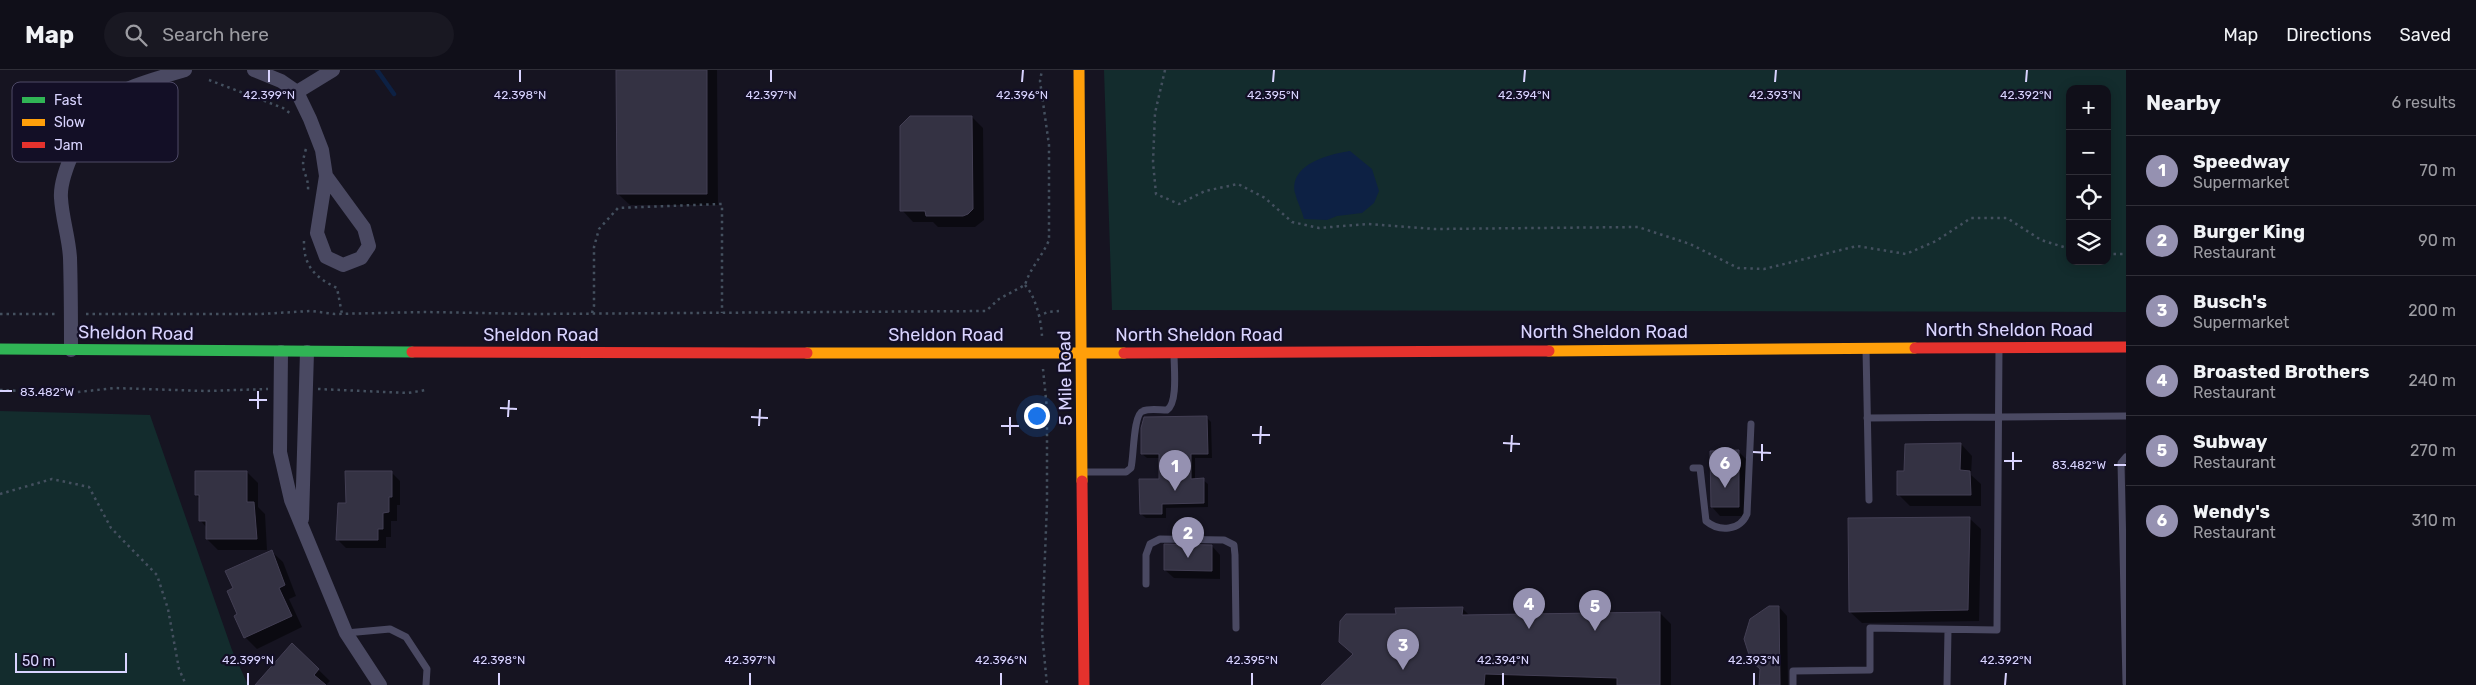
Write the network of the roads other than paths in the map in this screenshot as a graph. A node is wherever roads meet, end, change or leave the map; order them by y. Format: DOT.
graph roads {
  1 [pos="185,70"];
  2 [pos="254,70"];
  3 [pos="333,70"];
  4 [pos="1079,70"];
  5 [pos="146,82"];
  6 [pos="297,92"];
  7 [pos="69,162"];
  8 [pos="326,176"];
  9 [pos="1999,347"];
  10 [pos="2126,347"];
  11 [pos="1866,348"];
  12 [pos="0,349"];
  13 [pos="72,350"];
  14 [pos="281,352"];
  15 [pos="307,352"];
  16 [pos="1174,352"];
  17 [pos="1082,353"];
  18 [pos="2126,416"];
  19 [pos="1998,417"];
  20 [pos="1867,418"];
  21 [pos="1751,424"];
  22 [pos="2126,457"];
  23 [pos="1693,468"];
  24 [pos="1083,472"];
  25 [pos="1869,500"];
  26 [pos="302,527"];
  27 [pos="1146,584"];
  28 [pos="1236,628"];
  29 [pos="1948,630"];
  30 [pos="346,633"];
  31 [pos="2126,684"];
  32 [pos="380,685"];
  33 [pos="426,685"];
  34 [pos="1084,685"];
  35 [pos="1793,685"];
  36 [pos="1947,685"];
  1 -- 5 [label="street"];
  2 -- 6 [label="street"];
  3 -- 6 [label="street"];
  4 -- 17 [label="main road, 5 Mile Road"];
  6 -- 8 [label="street"];
  7 -- 13 [label="street"];
  8 -- 8 [label="street"];
  9 -- 10 [label="main road, North Sheldon Road"];
  9 -- 11 [label="main road, North Sheldon Road"];
  9 -- 19 [label="lane"];
  11 -- 16 [label="main road, North Sheldon Road"];
  11 -- 20 [label="lane"];
  12 -- 13 [label="main road, Sheldon Road"];
  13 -- 14 [label="main road, Sheldon Road"];
  14 -- 15 [label="main road, Sheldon Road"];
  14 -- 26 [label="street"];
  15 -- 17 [label="main road, Sheldon Road"];
  15 -- 26 [label="street"];
  16 -- 17 [label="main road, North Sheldon Road"];
  16 -- 24 [label="lane"];
  17 -- 24 [label="main road, 5 Mile Road"];
  18 -- 19 [label="lane"];
  19 -- 20 [label="lane"];
  19 -- 29 [label="lane"];
  20 -- 25 [label="lane"];
  21 -- 23 [label="lane"];
  22 -- 31 [label="lane"];
  24 -- 34 [label="main road, 5 Mile Road"];
  26 -- 30 [label="street"];
  27 -- 28 [label="lane"];
  29 -- 35 [label="lane"];
  29 -- 36 [label="lane"];
  30 -- 32 [label="street"];
  30 -- 33 [label="lane"];
}
